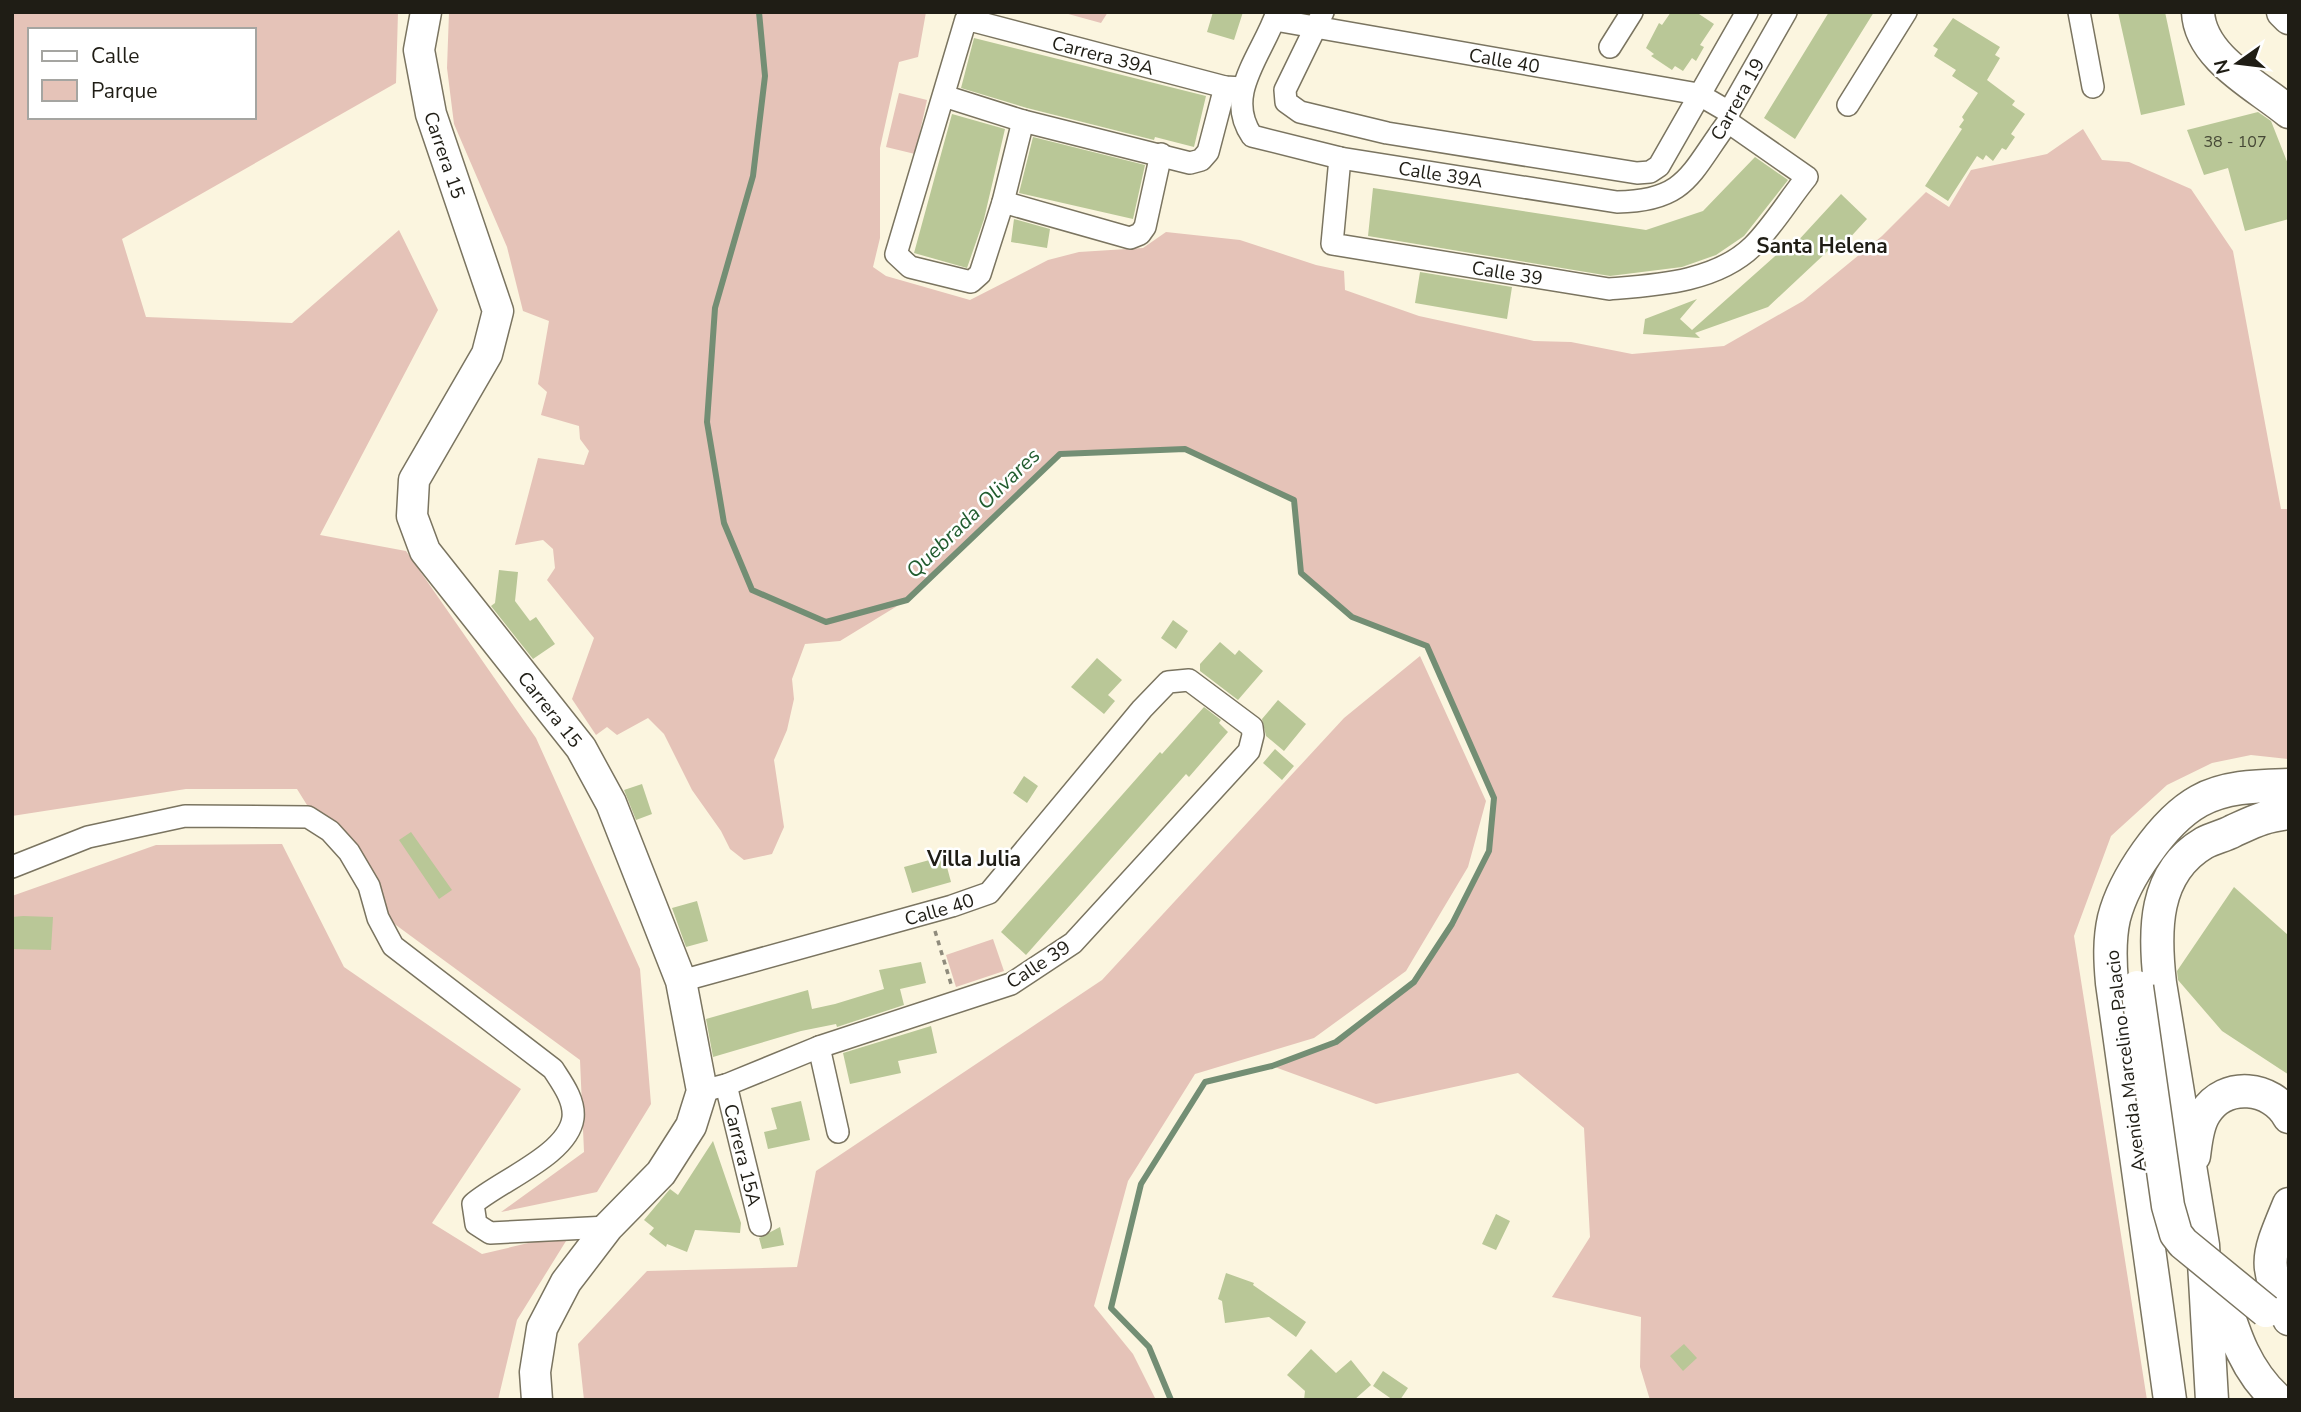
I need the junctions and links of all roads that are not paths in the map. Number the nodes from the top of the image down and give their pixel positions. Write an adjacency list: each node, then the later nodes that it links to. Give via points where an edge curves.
1 (426, 12): 34 (main road, Carrera 15, via 419,50 426,93 498,311 487,354 414,480 412,516 425,551 581,748 611,803)
2 (1632, 12): 12 (street)
3 (1786, 12): 19 (street, Carrera 19)
4 (1906, 12): 17 (street)
5 (2079, 12): 13 (street)
6 (2198, 12): 18 (main road, via 2203,33 2217,52)
7 (2283, 12): 10 (main road)
8 (1746, 13): 15 (street, Carrera 19)
9 (1276, 16): 11 (street, Calle 40); 14 (street)
10 (2289, 18)
11 (1320, 21): 15 (street, Calle 40); 23 (street, Calle 39A, via 1285,90 1286,102 1300,112 1387,133)
12 (1609, 47)
13 (2093, 87)
14 (1234, 88): 16 (street, Carrera 39A, via 966,19); 21 (street, via 1201,160 1190,163); 22 (street, Calle 39A, via 1242,121 1252,136)
15 (1698, 94): 19 (street, Calle 40); 23 (street, Carrera 19, via 1659,166)
16 (944, 96): 20 (street); 25 (street, via 896,254 910,267 971,282 980,274)
17 (1848, 105)
18 (2289, 112)
19 (1728, 117): 24 (street, Calle 40); 26 (street, Carrera 19, via 1680,187)
20 (1023, 121): 21 (street); 25 (street)
21 (1161, 154): 25 (street, via 1145,227 1130,238)
22 (1340, 158): 24 (street, Calle 39, via 1332,244 1609,289 1684,281 1715,269 1752,247); 26 (street, Calle 39A, via 1617,202)
23 (1637, 173)
24 (1807, 177)
25 (1003, 202)
26 (1647, 202)
27 (1253, 735): 34 (street, Calle 40, via 1252,727 1189,680 1168,682 989,893); 35 (street, Calle 39, via 1249,751 1073,943 1011,984)
28 (2289, 785): 32 (main road, Avenida Marcelino Palacio, via 2241,788 2200,801 2178,816)
29 (2289, 813): 30 (main road, via 2251,820)
30 (2233, 831): 31 (main road); 39 (main road, via 2203,844 2178,866 2162,894 2157,920 2160,983)
31 (2289, 833)
32 (2153, 844): 44 (main road, bridge, via 2136,918 2137,987 2168,1206 2183,1243); 46 (main road, Avenida Marcelino Palacio, via 2115,915 2110,960)
33 (12, 867): 42 (street, via 88,837 184,816 308,817 330,831 349,852 369,886 378,918 393,946 553,1069 569,1096 573,1117 567,1136 472,1204 476,1224 491,1233)
34 (681, 981): 36 (main road, Carrera 15)
35 (819, 1047): 36 (street, Calle 39); 38 (street)
36 (714, 1088): 41 (street, Carrera 15A); 42 (main road, Carrera 15, via 661,1173)
37 (2289, 1117): 39 (main road, via 2274,1098 2250,1090 2211,1105 2198,1130)
38 (838, 1132)
39 (2191, 1174): 43 (main road)
40 (2289, 1204): 44 (main road, via 2269,1254)
41 (760, 1225)
42 (608, 1227): 45 (main road, Carrera 15, via 566,1282 542,1328)
43 (2203, 1245): 47 (main road); 48 (main road, via 2239,1348)
44 (2281, 1319)
45 (537, 1400)
46 (2170, 1400)
47 (2212, 1400)
48 (2278, 1400)

